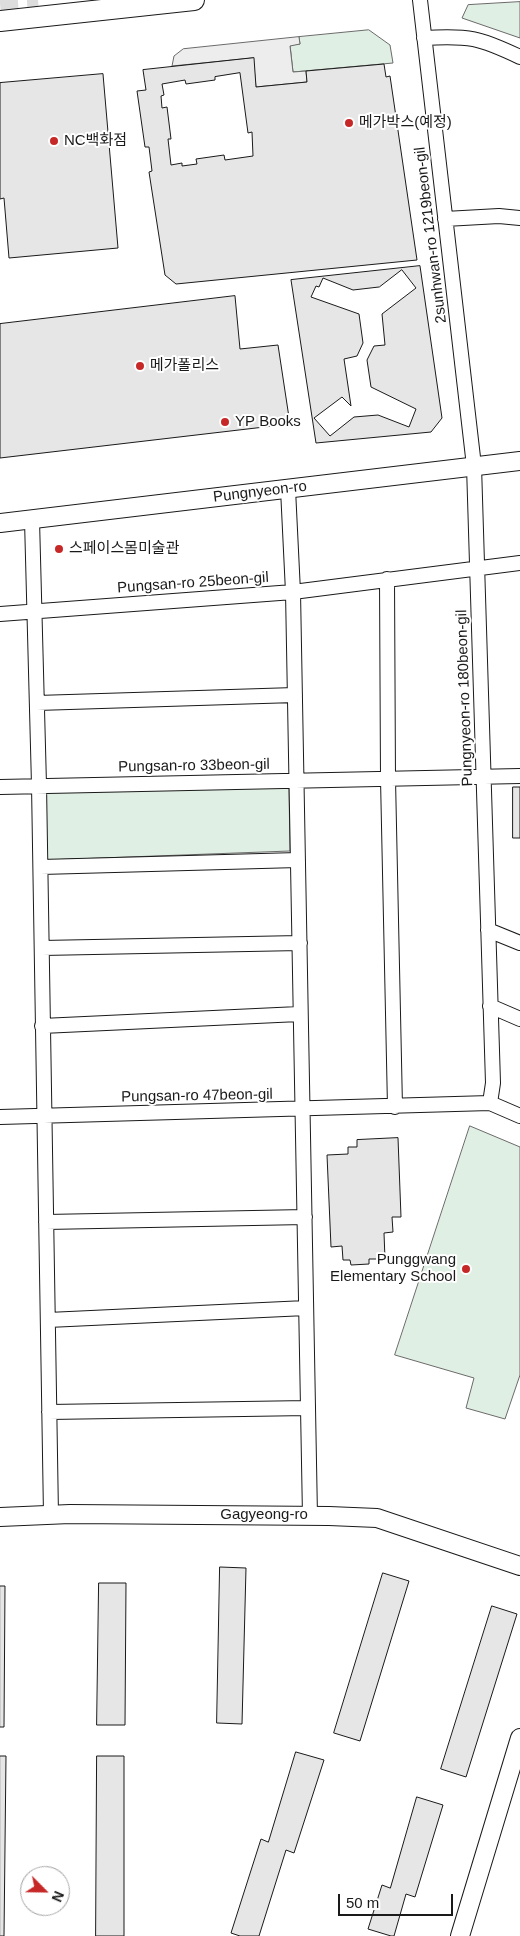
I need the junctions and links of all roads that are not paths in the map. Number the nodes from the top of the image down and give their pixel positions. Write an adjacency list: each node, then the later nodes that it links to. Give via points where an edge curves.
1 (194, 0): 3 (main road)
2 (420, 0): 4 (street, 2sunhwan-ro 1219beon-gil)
3 (0, 21)
4 (424, 38): 5 (street, via 475,38); 7 (street, 2sunhwan-ro 1219beon-gil)
5 (520, 57)
6 (520, 218): 7 (street)
7 (445, 219): 9 (street, 2sunhwan-ro 1219beon-gil)
8 (520, 461): 9 (street, Pungnyeon-ro)
9 (474, 466): 10 (street, Pungnyeon-ro); 14 (street, Pungnyeon-ro 180beon-gil)
10 (288, 489): 11 (street, Pungnyeon-ro); 16 (street)
11 (32, 520): 12 (street, Pungnyeon-ro); 17 (street)
12 (0, 524)
13 (520, 563): 14 (street, Pungsan-ro 25beon-gil)
14 (477, 567): 15 (street, Pungsan-ro 25beon-gil); 22 (street, Pungnyeon-ro 180beon-gil)
15 (387, 579): 16 (street, Pungsan-ro 25beon-gil); 23 (street)
16 (293, 592): 17 (street, Pungsan-ro 25beon-gil); 19 (street)
17 (33, 611): 18 (street, Pungsan-ro 25beon-gil); 20 (street)
18 (0, 614)
19 (295, 695): 20 (street); 24 (street)
20 (37, 703): 25 (street)
21 (520, 776): 22 (street)
22 (483, 777): 23 (street, Pungsan-ro 33beon-gil); 29 (street, Pungnyeon-ro 180beon-gil)
23 (388, 779): 24 (street, Pungsan-ro 33beon-gil); 38 (street)
24 (297, 780): 25 (street, Pungsan-ro 33beon-gil); 27 (street)
25 (39, 785): 26 (street, Pungsan-ro 33beon-gil); 28 (street)
26 (0, 787)
27 (298, 860): 28 (street); 30 (street)
28 (40, 867): 32 (street)
29 (488, 930): 31 (street); 33 (street, Pungnyeon-ro 180beon-gil)
30 (300, 943): 32 (street); 34 (street)
31 (520, 943)
32 (42, 948): 36 (street)
33 (490, 1006): 35 (street); 37 (street, Pungnyeon-ro 180beon-gil, via 493,1083)
34 (299, 1014): 36 (street); 39 (street)
35 (520, 1019)
36 (42, 1026): 40 (street)
37 (490, 1103): 38 (street, Pungsan-ro 47beon-gil); 41 (street, Pungsan-ro 47beon-gil)
38 (395, 1107): 39 (street, Pungsan-ro 47beon-gil)
39 (303, 1110): 40 (street, Pungsan-ro 47beon-gil); 43 (street)
40 (45, 1116): 42 (street, Pungsan-ro 47beon-gil); 44 (street)
41 (520, 1116)
42 (0, 1117)
43 (304, 1217): 44 (street); 45 (street)
44 (46, 1222): 46 (street)
45 (306, 1308): 46 (street); 47 (street)
46 (48, 1320): 48 (street)
47 (308, 1408): 48 (street); 51 (street)
48 (49, 1412): 49 (street)
49 (51, 1514): 50 (street, Gagyeong-ro); 51 (street, Gagyeong-ro)
50 (0, 1516)
51 (310, 1516): 52 (street, Gagyeong-ro, via 377,1518)
52 (520, 1566)
53 (520, 1738): 54 (street)
54 (460, 1936)

